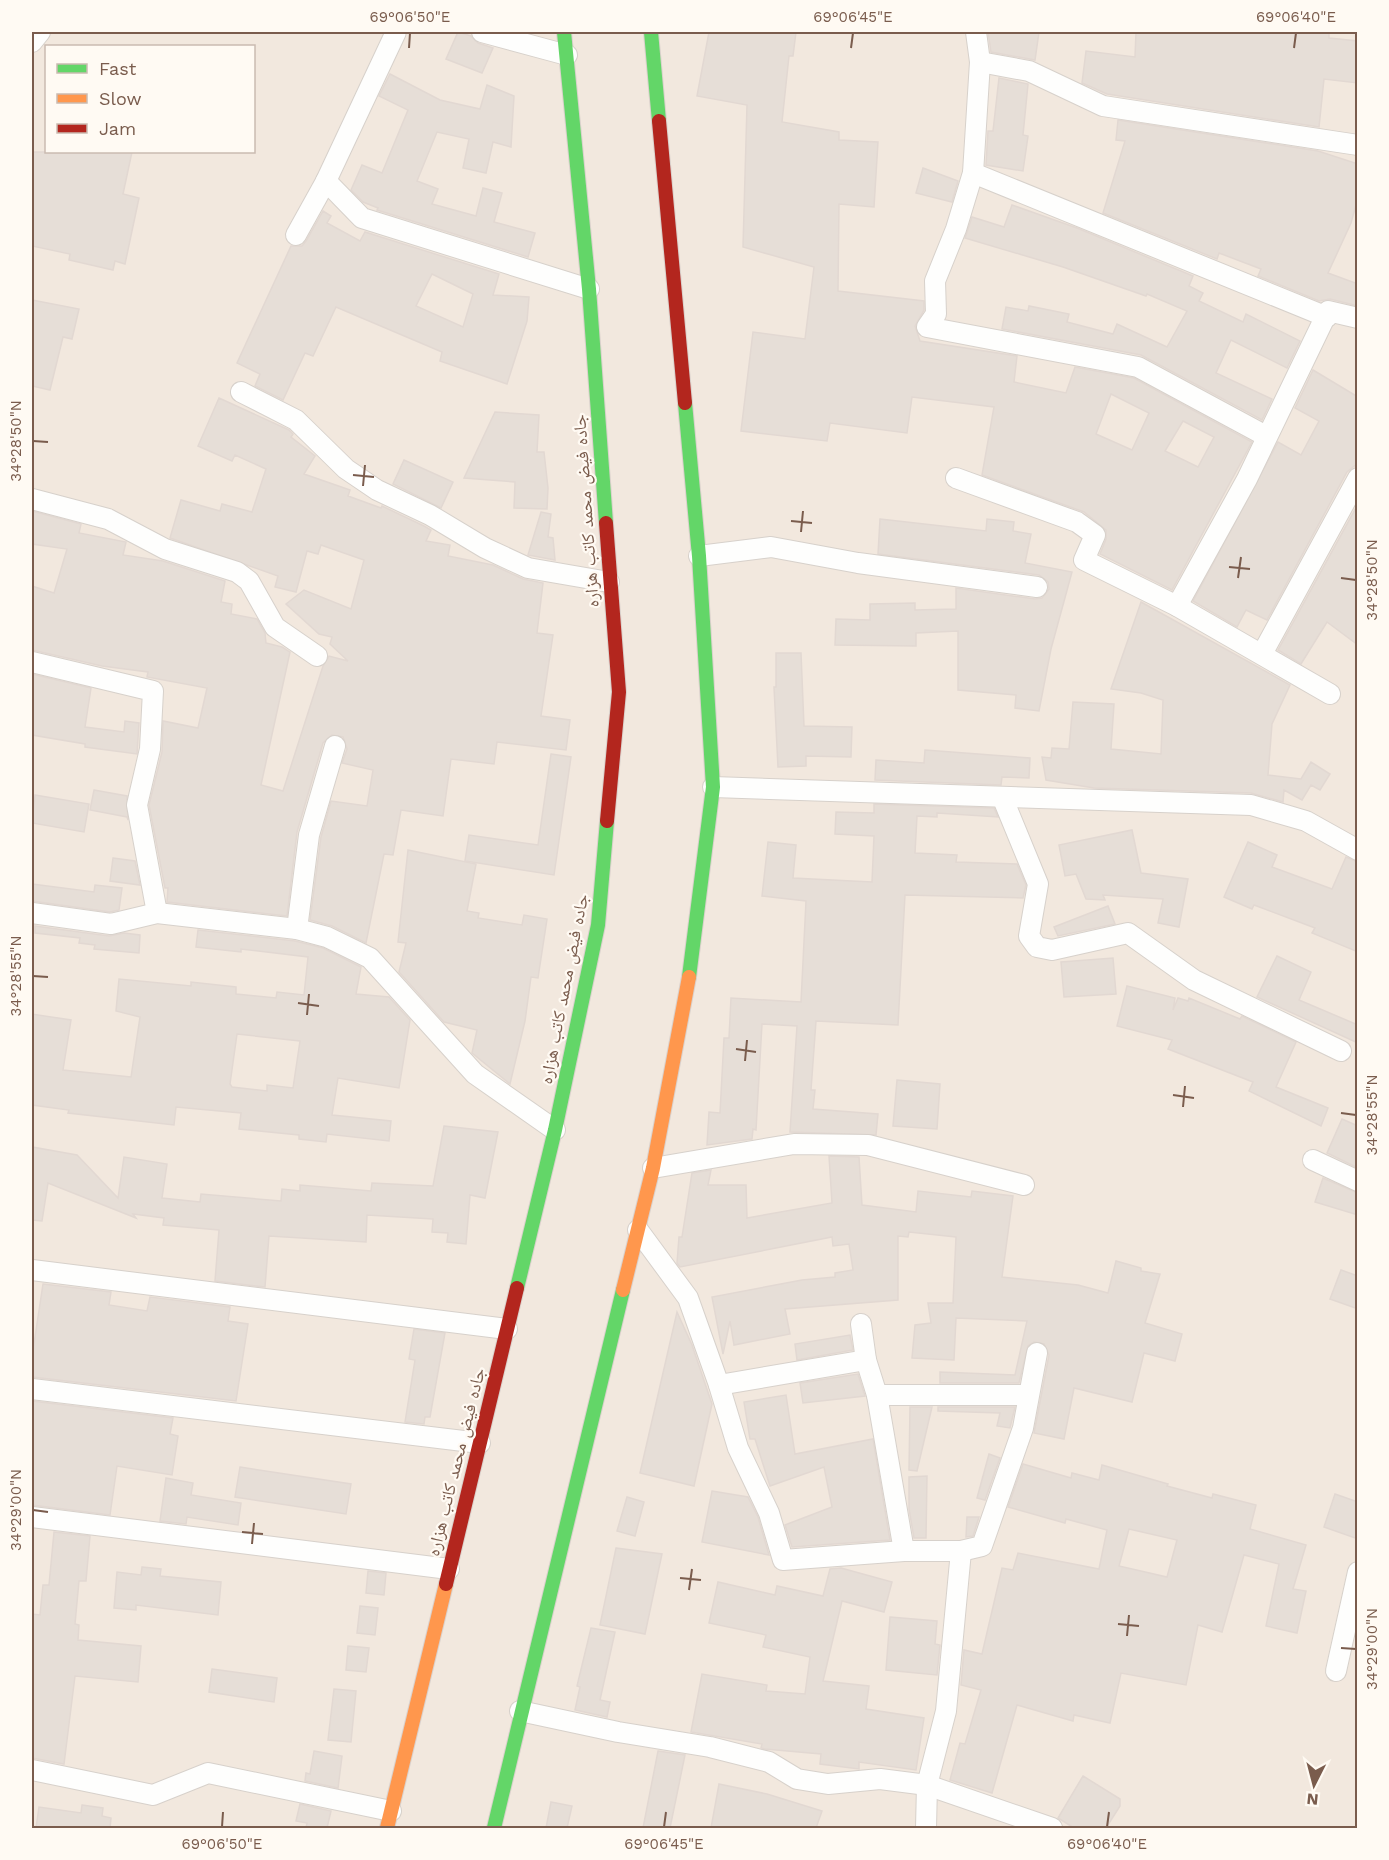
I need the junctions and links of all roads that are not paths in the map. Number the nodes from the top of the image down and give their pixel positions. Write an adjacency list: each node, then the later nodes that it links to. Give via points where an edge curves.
1 (40, 32): 8 (street)
2 (396, 32): 15 (street)
3 (482, 32): 10 (street)
4 (564, 32): 10 (main road, جاده فیض محمد کاتب هزاره)
5 (651, 32): 11 (main road)
6 (976, 32): 12 (street)
7 (579, 39): 10 (main road)
8 (32, 42)
9 (639, 44): 11 (main road)
10 (567, 54): 17 (main road, جاده فیض محمد کاتب هزاره)
11 (653, 61): 25 (main road)
12 (980, 62): 13 (street, via 1029,71 1102,106); 14 (street)
13 (1358, 145)
14 (973, 173): 18 (street); 21 (street, via 935,282 936,314 927,327 1138,367)
15 (326, 181): 16 (street); 17 (street, via 362,218)
16 (296, 236)
17 (589, 289): 26 (main road, جاده فیض محمد کاتب هزاره)
18 (1327, 317): 19 (street, via 1332,310); 21 (street)
19 (1358, 318)
20 (242, 392): 26 (street, via 296,420 346,469 377,490 485,548 528,568)
21 (1266, 436): 28 (street, via 1247,479)
22 (956, 478): 28 (street, via 1077,522 1095,535 1084,560)
23 (1356, 483): 29 (street)
24 (32, 499): 30 (street, via 108,519 165,549 237,572 249,581 275,627)
25 (699, 556): 27 (street, via 771,547); 34 (main road)
26 (609, 582): 41 (main road, جاده فیض محمد کاتب هزاره, via 619,692 598,925)
27 (1037, 587)
28 (1177, 606): 29 (street)
29 (1262, 654): 32 (street)
30 (317, 656)
31 (32, 662): 38 (street, via 153,691 150,749 137,805)
32 (1330, 694)
33 (335, 746): 39 (street, via 309,835)
34 (712, 787): 35 (street); 43 (main road, via 685,1008)
35 (1003, 799): 36 (street, via 1251,805 1306,821); 40 (street, via 1038,884 1029,936 1037,946 1052,950 1128,933 1194,980)
36 (1358, 850)
37 (32, 912): 38 (street, via 111,924)
38 (157, 913): 39 (street)
39 (297, 929): 41 (street, via 327,937 370,958 475,1074)
40 (1341, 1051)
41 (555, 1130): 49 (main road, جاده فیض محمد کاتب هزاره)
42 (1313, 1160): 44 (street)
43 (653, 1168): 45 (street, via 794,1144 868,1145); 46 (main road)
44 (1358, 1180)
45 (1024, 1185)
46 (638, 1230): 52 (street, via 688,1298); 63 (main road)
47 (32, 1270): 49 (street)
48 (861, 1324): 51 (street)
49 (507, 1329): 56 (main road, جاده فیض محمد کاتب هزاره)
50 (1038, 1353): 55 (street)
51 (866, 1360): 52 (street); 54 (street)
52 (719, 1385): 58 (street, via 738,1448 770,1513 783,1560)
53 (32, 1389): 56 (street)
54 (877, 1395): 55 (street); 58 (street)
55 (1028, 1395): 59 (street, via 1023,1428 982,1546)
56 (480, 1443): 60 (main road, جاده فیض محمد کاتب هزاره)
57 (32, 1517): 60 (street)
58 (904, 1551): 59 (street)
59 (961, 1551): 65 (street, via 946,1711)
60 (449, 1569): 66 (main road, جاده فیض محمد کاتب هزاره)
61 (1356, 1582): 62 (street)
62 (1336, 1671)
63 (520, 1711): 65 (street, via 769,1762 797,1779 828,1784 880,1779); 67 (main road)
64 (32, 1770): 66 (street, via 153,1795 208,1773)
65 (927, 1785): 68 (street); 69 (street)
66 (389, 1820)
67 (494, 1828)
68 (926, 1828)
69 (1052, 1828)

